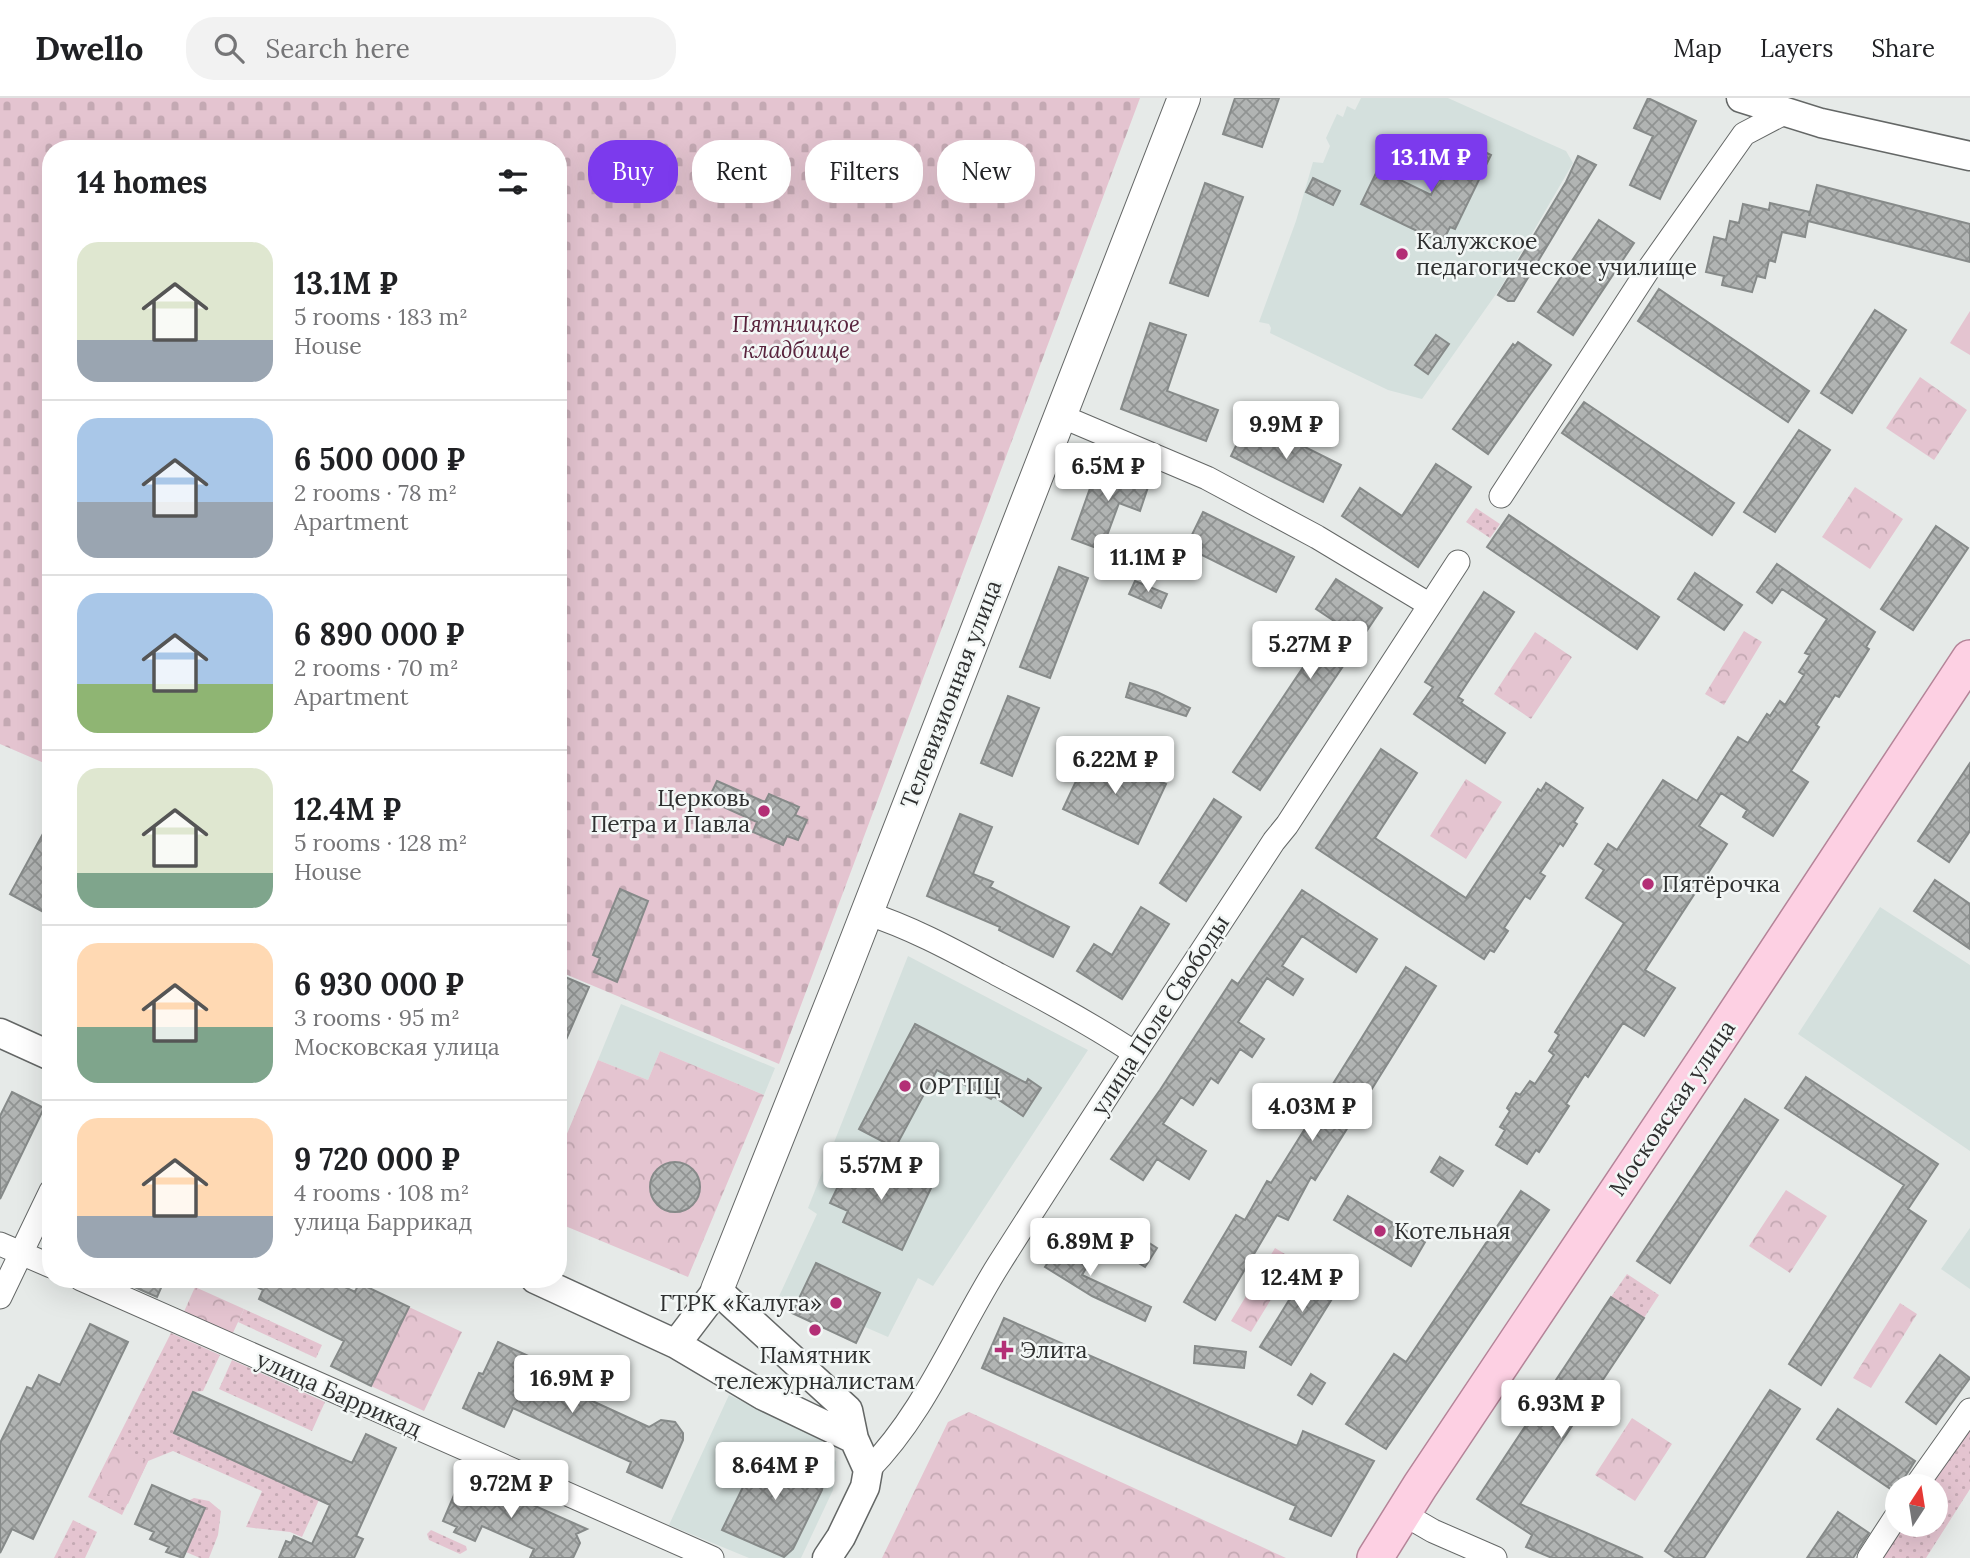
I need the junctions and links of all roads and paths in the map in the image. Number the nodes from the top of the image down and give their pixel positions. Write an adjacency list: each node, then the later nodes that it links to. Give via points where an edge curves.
1 (1184, 98): 5 (main road, Телевизионная улица)
2 (1741, 98): 3 (street)
3 (1784, 113): 4 (street); 6 (street, via 1744,134 1648,270)
4 (1970, 156)
5 (1061, 416): 8 (street, via 1207,478); 10 (main road, Телевизионная улица)
6 (1501, 496)
7 (1458, 562): 8 (street, улица Поле Свободы)
8 (1430, 605): 13 (street, улица Поле Свободы)
9 (1970, 658): 25 (main road, Московская улица)
10 (866, 913): 13 (street, via 955,951); 19 (main road, Телевизионная улица)
11 (0, 1033): 12 (street)
12 (42, 1052)
13 (1135, 1053): 23 (street, улица Поле Свободы, via 997,1266 891,1447)
14 (42, 1204): 15 (street)
15 (11, 1248): 16 (street); 20 (street)
16 (42, 1262)
17 (100, 1288): 28 (street, улица Баррикад)
18 (555, 1288): 21 (street)
19 (717, 1290): 21 (street); 23 (street, via 848,1410)
20 (0, 1297)
21 (676, 1344): 23 (street)
22 (1970, 1410): 24 (street)
23 (861, 1455): 27 (street, via 865,1487)
24 (1925, 1474)
25 (1402, 1513): 29 (main road, Московская улица); 30 (street)
26 (1885, 1533): 31 (street)
27 (836, 1551)
28 (712, 1558)
29 (1374, 1558)
30 (1495, 1558)
31 (1869, 1558)

